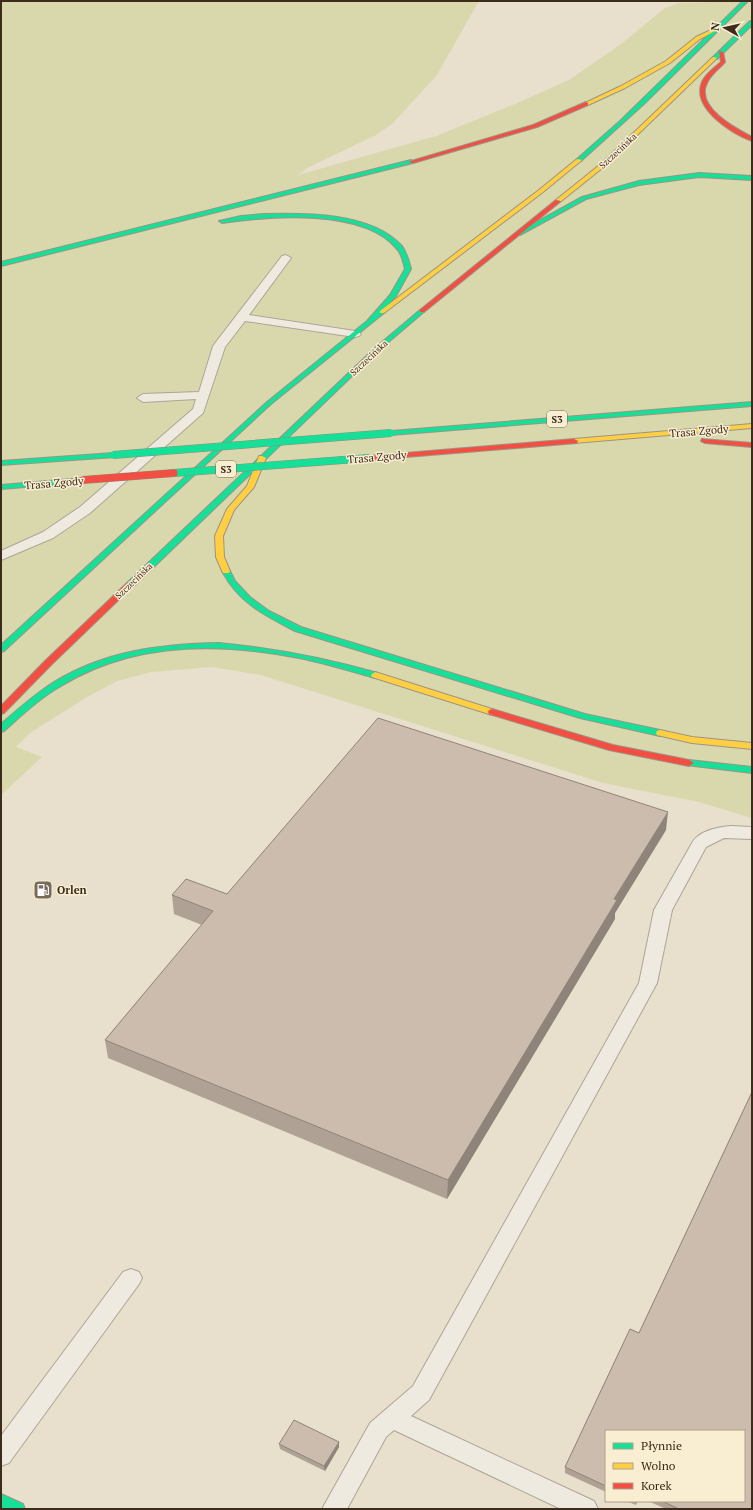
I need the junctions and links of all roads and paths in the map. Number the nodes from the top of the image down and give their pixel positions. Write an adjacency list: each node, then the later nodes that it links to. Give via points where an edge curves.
1 (746, 1): 3 (main road, Szczecińska)
2 (752, 22): 4 (main road, Szczecińska)
3 (715, 30): 10 (main road, via 698,38 668,62 623,87 535,126 381,170); 12 (main road, Szczecińska, via 694,54 571,167)
4 (721, 52): 5 (main road, via 723,62 703,86 704,102 714,115); 8 (main road, Szczecińska, via 604,164)
5 (752, 139)
6 (752, 178): 8 (main road, via 699,175 639,183 584,198)
7 (211, 224): 12 (main road, via 266,216 306,216 368,227 384,235 403,253 408,269 394,296)
8 (518, 234): 24 (main road, Szczecińska, via 396,333)
9 (286, 258): 11 (lane)
10 (1, 264)
11 (242, 317): 13 (lane); 14 (lane, via 219,346)
12 (370, 321): 13 (main road, Szczecińska)
13 (356, 334): 28 (main road, Szczecińska, via 269,402)
14 (204, 395): 15 (lane); 27 (lane, via 199,410 85,510 48,535)
15 (143, 398)
16 (752, 404): 23 (main road, Trasa Zgody / S3, bridge)
17 (752, 426): 20 (main road, Trasa Zgody / S3)
18 (694, 441): 21 (main road)
19 (678, 442): 20 (main road)
20 (520, 445): 26 (main road, Trasa Zgody / S3, bridge)
21 (752, 445)
22 (1, 457): 23 (main road)
23 (70, 458): 25 (main road, Trasa Zgody / S3)
24 (262, 458): 29 (main road, Szczecińska); 31 (main road, via 250,487 227,516 219,536 220,556 229,578 259,609 298,628 583,716 692,740)
25 (1, 464)
26 (1, 487)
27 (1, 556)
28 (1, 649)
29 (1, 711)
30 (1, 729): 32 (main road, via 45,691 92,666 145,650 184,645 225,644 255,646 314,658 650,757 701,766)
31 (752, 746)
32 (752, 770)
33 (752, 833): 35 (lane, via 723,832 709,835 700,843 663,910 648,983 421,1393)
34 (131, 1278): 36 (lane)
35 (392, 1418): 39 (lane, via 378,1430); 40 (lane)
36 (1, 1455)
37 (1, 1500): 38 (main road)
38 (18, 1509)
39 (334, 1509)
40 (586, 1509)

